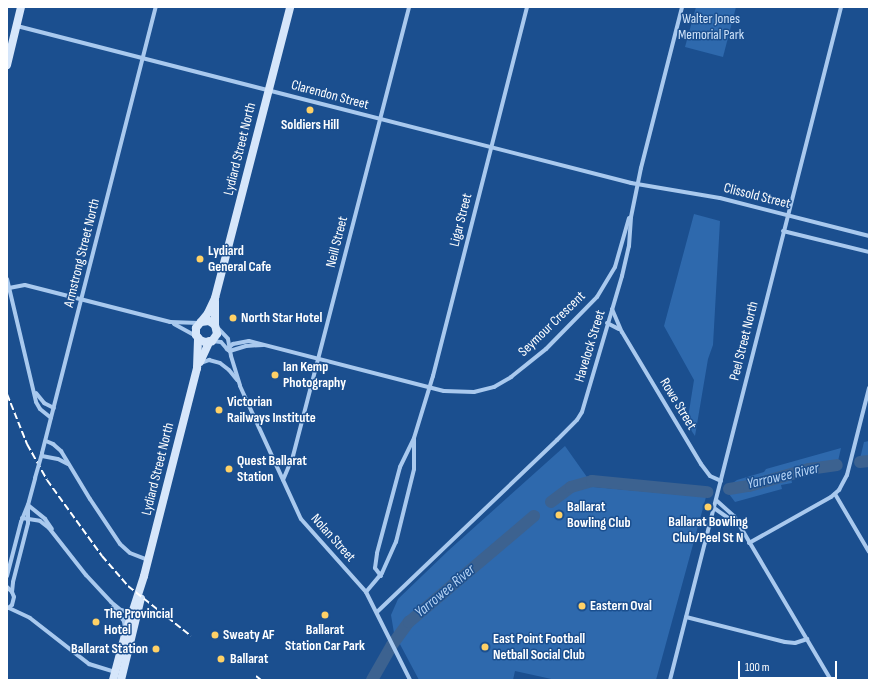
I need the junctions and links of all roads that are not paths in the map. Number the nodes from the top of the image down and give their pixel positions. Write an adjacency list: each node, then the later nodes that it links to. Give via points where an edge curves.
1 (22, 7): 8 (street)
2 (156, 7): 9 (street, Armstrong Street North)
3 (290, 7): 11 (street, Lydiard Street North)
4 (409, 7): 12 (street, Neill Street)
5 (527, 7): 13 (street, Ligar Street)
6 (682, 7): 14 (street, Havelock Street)
7 (841, 7): 16 (street, Peel Street North)
8 (17, 26): 9 (street, Clarendon Street); 10 (street)
9 (143, 58): 11 (street, Clarendon Street); 23 (street, Armstrong Street North)
10 (7, 65)
11 (268, 90): 12 (street, Clarendon Street); 22 (street, Lydiard Street North)
12 (380, 119): 13 (street, Clarendon Street); 33 (street, Neill Street)
13 (490, 147): 14 (street, Clarendon Street); 36 (street, Ligar Street)
14 (638, 185): 15 (street, Havelock Street); 16 (street, Clissold Street, via 720,198)
15 (633, 203): 24 (street, Havelock Street, via 629,246); 36 (street, Seymour Crescent, via 610,277 593,302 546,349 505,381 485,391 462,393)
16 (787, 215): 17 (street, Peel Street North); 18 (street, Clissold Street)
17 (783, 231): 19 (street, Clissold Street); 46 (street, Peel Street North)
18 (869, 236)
19 (869, 252)
20 (7, 279): 21 (street)
21 (9, 288): 23 (street, via 25,285); 38 (street, via 22,348)
22 (215, 298): 26 (street, Lydiard Street North); 28 (street, Lydiard Street North)
23 (82, 300): 25 (street); 39 (street, Armstrong Street North)
24 (612, 309): 27 (street, Havelock Street); 29 (street, Rowe Street)
25 (170, 322): 26 (street); 30 (street)
26 (201, 322): 28 (street, via 210,321); 30 (street, via 196,328)
27 (607, 323): 29 (street, Rowe Street); 65 (street, Havelock Street, via 584,406 577,420)
28 (216, 326): 31 (street, via 217,334); 32 (street, Nolan Street, via 226,336)
29 (622, 332): 46 (street, Rowe Street, via 701,464 710,476)
30 (197, 337): 31 (street, via 203,342); 34 (street, Lydiard Street North)
31 (211, 341): 32 (street, via 220,342); 34 (street, Lydiard Street North)
32 (230, 350): 33 (street, Seymour Crescent, via 245,341); 35 (street, Nolan Street)
33 (318, 359): 36 (street, Seymour Crescent); 45 (street, Neill Street, via 293,456)
34 (198, 366): 35 (street, Nolan Street, via 209,360 220,363 229,370); 57 (street, Lydiard Street North)
35 (240, 386): 45 (street, Nolan Street)
36 (429, 388): 41 (street, Ligar Street)
37 (869, 388): 47 (street, via 849,468 843,484)
38 (35, 391): 39 (street, via 44,403); 40 (street, via 39,408)
39 (54, 408): 40 (street, Armstrong Street North)
40 (51, 418): 42 (street, Armstrong Street North)
41 (414, 438): 59 (street, Ligar Street, via 415,460 412,479 395,547); 59 (street, Ligar Street, via 400,467 377,553 375,568)
42 (46, 441): 43 (street, Armstrong Street North); 44 (street, via 61,451)
43 (43, 456): 44 (street, via 62,460); 49 (street, Armstrong Street North, bridge)
44 (70, 467): 57 (street, via 120,544 130,553)
45 (283, 480): 62 (street, Nolan Street, via 306,526)
46 (721, 481): 48 (street, Peel Street North)
47 (835, 494): 55 (street); 56 (street)
48 (717, 498): 50 (street, Peel Street North); 53 (street, via 733,514)
49 (28, 505): 51 (street, Armstrong Street North); 52 (street, Armstrong Street North); 54 (street, via 45,519)
50 (714, 508): 53 (street); 67 (street, Peel Street North)
51 (22, 518): 52 (street); 58 (street, Armstrong Street North)
52 (29, 519): 54 (street, via 44,524); 61 (street, Armstrong Street North)
53 (741, 528): 55 (street)
54 (54, 533): 63 (street)
55 (749, 543): 69 (street)
56 (869, 552)
57 (148, 560): 66 (street, Lydiard Street North)
58 (7, 576)
59 (381, 576): 62 (street, Ligar Street)
60 (7, 587): 61 (street)
61 (12, 592): 64 (street, Armstrong Street North, via 14,601)
62 (366, 592): 65 (street, Nolan Street)
63 (107, 599): 66 (street, via 116,607); 68 (street, via 124,621)
64 (8, 608): 70 (street, via 30,618 89,664)
65 (377, 612): 71 (street, Nolan Street)
66 (135, 614): 68 (street, Lydiard Street North); 70 (street, Lydiard Street North)
67 (686, 617): 69 (street, via 785,642 795,643); 72 (street, Peel Street North)
68 (125, 635): 70 (street, Lydiard Street North)
69 (806, 639): 73 (street)
70 (118, 677)
71 (410, 680)
72 (670, 680)
73 (831, 680)

